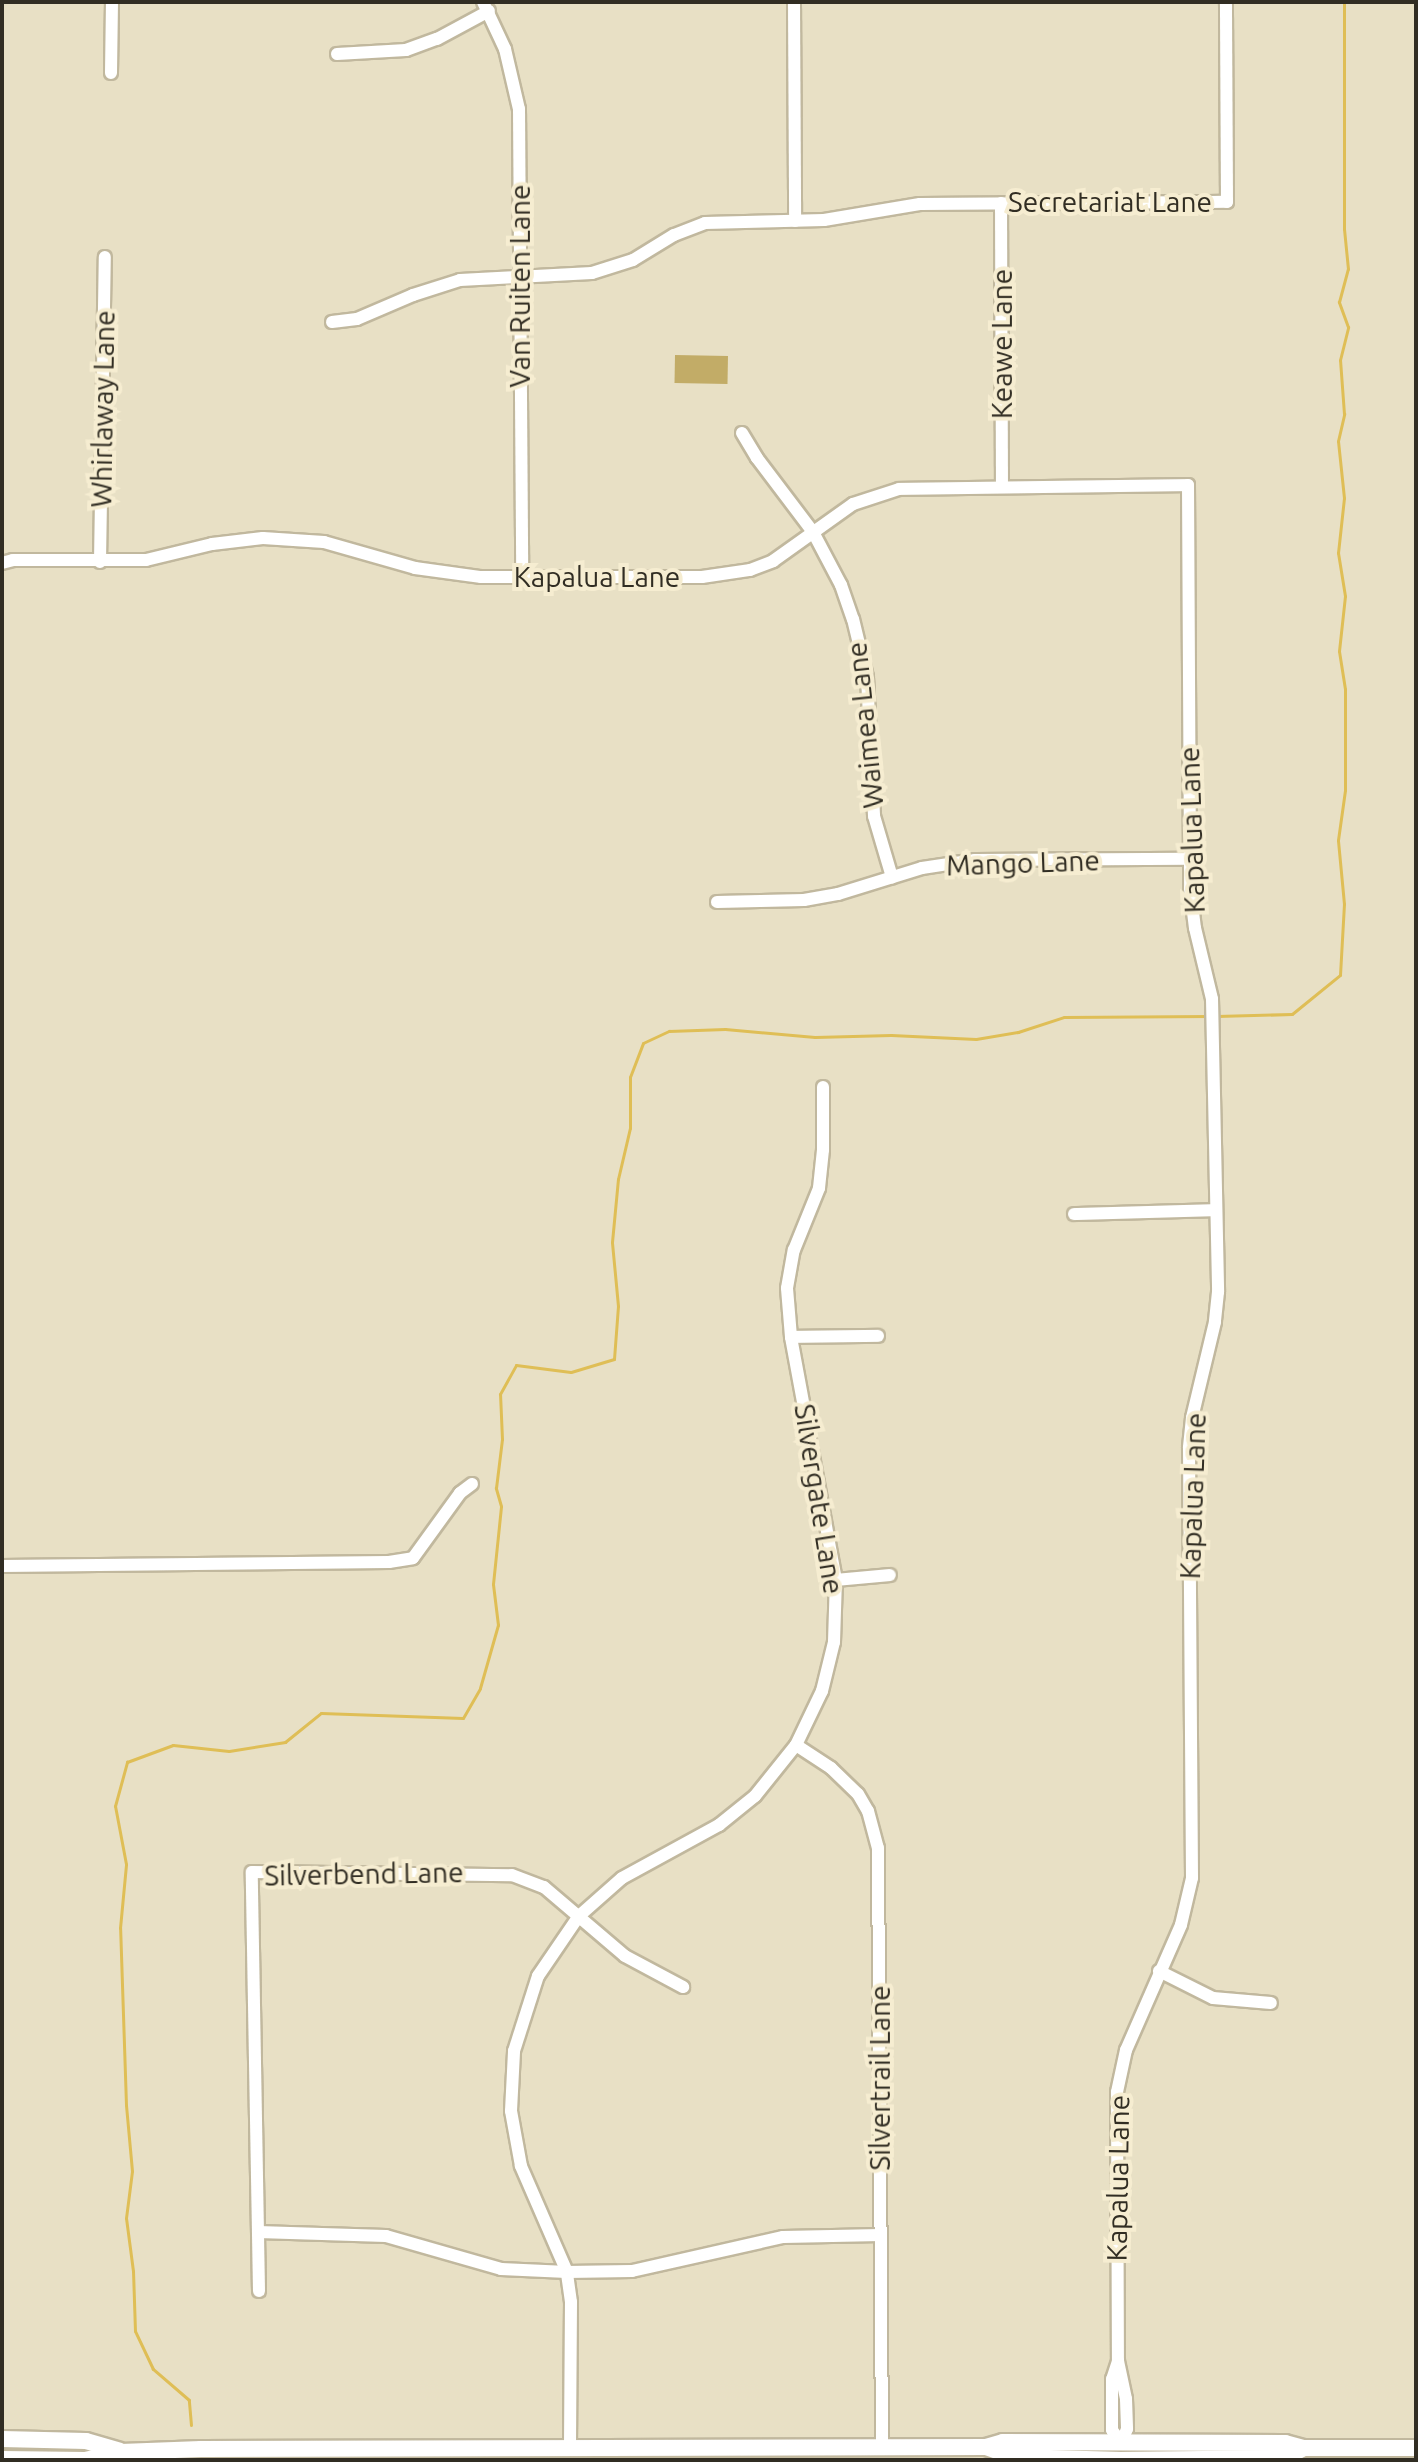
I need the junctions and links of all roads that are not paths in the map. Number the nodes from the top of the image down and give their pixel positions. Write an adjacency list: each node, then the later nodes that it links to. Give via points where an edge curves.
1 (112, 2): 6 (street)
2 (794, 2): 8 (street)
3 (1226, 2): 7 (street, Secretariat Lane, via 1227,202)
4 (486, 6): 5 (street, via 437,39 406,50); 10 (street, Van Ruiten Lane, via 505,49 519,109)
5 (337, 54)
6 (111, 73)
7 (1001, 203): 8 (street, Secretariat Lane, via 920,204); 13 (street, Keawe Lane)
8 (795, 221): 10 (street, Secretariat Lane, via 705,223 617,266 567,276)
9 (105, 257): 16 (street, Whirlaway Lane)
10 (520, 276): 11 (street, Secretariat Lane, via 441,285 375,313); 17 (street, Van Ruiten Lane)
11 (332, 322)
12 (742, 433): 14 (street, Waimea Lane)
13 (1002, 485): 14 (street, Kapalua Lane, via 915,487 875,495 832,516); 18 (street, Kapalua Lane, via 1188,485)
14 (813, 532): 17 (street, Kapalua Lane, via 773,561 726,575); 19 (street, Waimea Lane, via 841,585 863,653 874,816)
15 (6, 560): 16 (street, Kapalua Lane)
16 (100, 562): 17 (street, Kapalua Lane, via 146,560 232,541 294,538 441,573)
17 (522, 578)
18 (1190, 859): 19 (street, Mango Lane, via 975,860); 22 (street, Kapalua Lane, via 1192,908 1212,999)
19 (892, 877): 20 (street, Mango Lane, via 804,900)
20 (717, 902)
21 (823, 1087): 25 (street, Silvergate Lane, via 819,1188 790,1269)
22 (1214, 1210): 23 (street); 32 (street, Kapalua Lane, via 1215,1322 1189,1448 1192,1878 1181,1925)
23 (1074, 1214)
24 (878, 1336): 25 (street)
25 (791, 1337): 29 (street, Silvergate Lane)
26 (472, 1484): 27 (street, via 413,1558)
27 (2, 1566)
28 (890, 1575): 29 (street)
29 (836, 1580): 30 (street, Silvergate Lane, via 829,1669)
30 (796, 1745): 31 (street, Silvergate Lane, via 771,1779 737,1811 622,1878); 36 (street, Silvertrail Lane, via 858,1794 878,1848)
31 (579, 1916): 33 (street, via 646,1971); 35 (street, Silverbend Lane, via 544,1887 512,1875 252,1872); 37 (street, Silvergate Lane, via 552,1952 529,1997 511,2079 521,2166)
32 (1159, 1971): 34 (street, via 1213,1998); 40 (street, Kapalua Lane, via 1126,2050 1117,2092 1118,2361 1112,2379 1112,2430)
33 (683, 1987)
34 (1271, 2003)
35 (258, 2232): 37 (street, via 386,2236 501,2269); 38 (street, Silverbend Lane)
36 (881, 2235): 37 (street, via 783,2237 632,2271); 42 (street, Silvertrail Lane)
37 (567, 2272): 41 (street, Silvergate Lane)
38 (259, 2291)
39 (2, 2439): 46 (main road, via 86,2441)
40 (1121, 2443): 43 (main road, via 1003,2442); 44 (main road, via 1285,2443)
41 (570, 2445): 42 (main road); 47 (main road)
42 (882, 2446): 43 (main road)
43 (986, 2447): 44 (main road, via 1014,2457 1121,2460 1285,2458)
44 (1304, 2448): 45 (main road)
45 (1416, 2448)
46 (121, 2452): 47 (main road); 48 (main road, via 85,2460)
47 (407, 2456)
48 (2, 2459)

